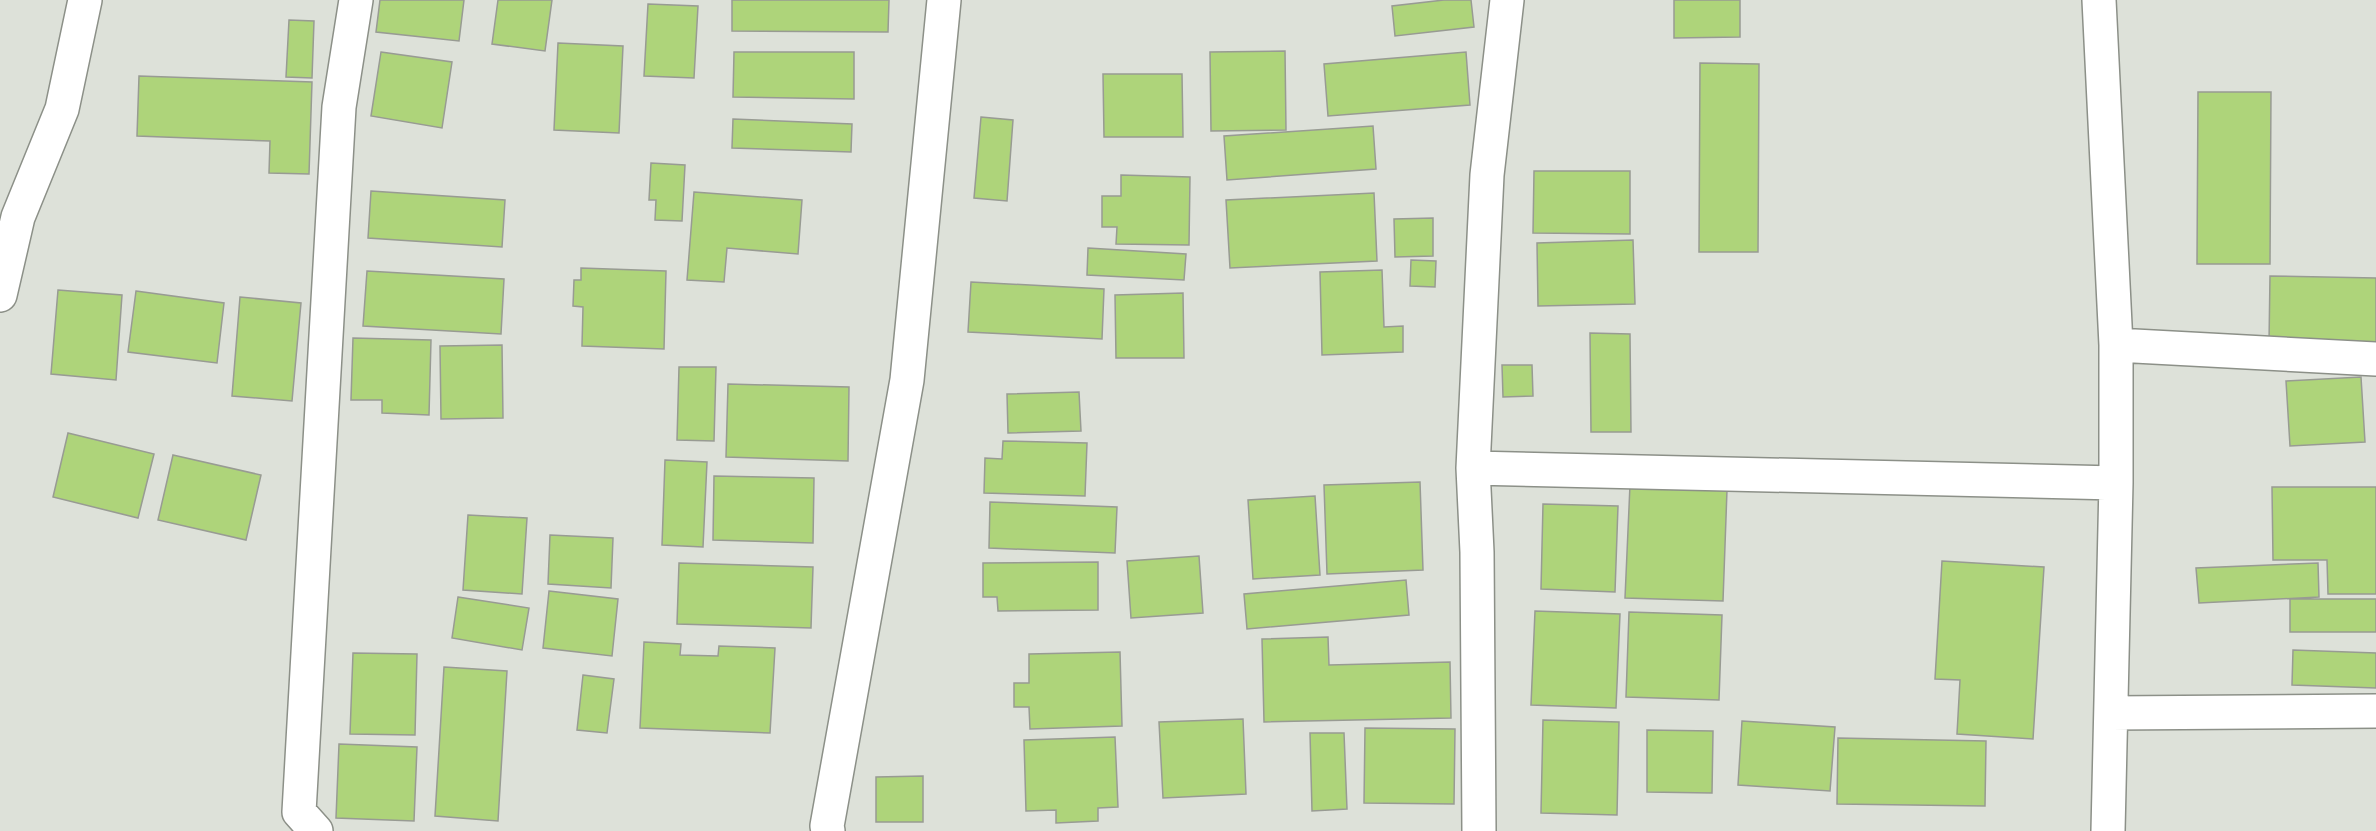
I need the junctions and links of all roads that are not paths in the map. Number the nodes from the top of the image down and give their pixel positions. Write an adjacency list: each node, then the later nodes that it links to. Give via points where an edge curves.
1 (85, 0): 6 (street, via 62,109 18,217)
2 (356, 0): 13 (street, via 339,107 299,812)
3 (944, 0): 14 (street, via 907,380)
4 (1507, 0): 9 (street, via 1487,175)
5 (2099, 0): 7 (street)
6 (0, 295)
7 (2116, 345): 8 (street); 10 (street)
8 (2376, 359)
9 (1473, 468): 10 (street); 15 (street, via 1478,552)
10 (2116, 483): 12 (street)
11 (2376, 711): 12 (street)
12 (2111, 713): 16 (street)
13 (316, 831)
14 (828, 831)
15 (1479, 831)
16 (2108, 831)

